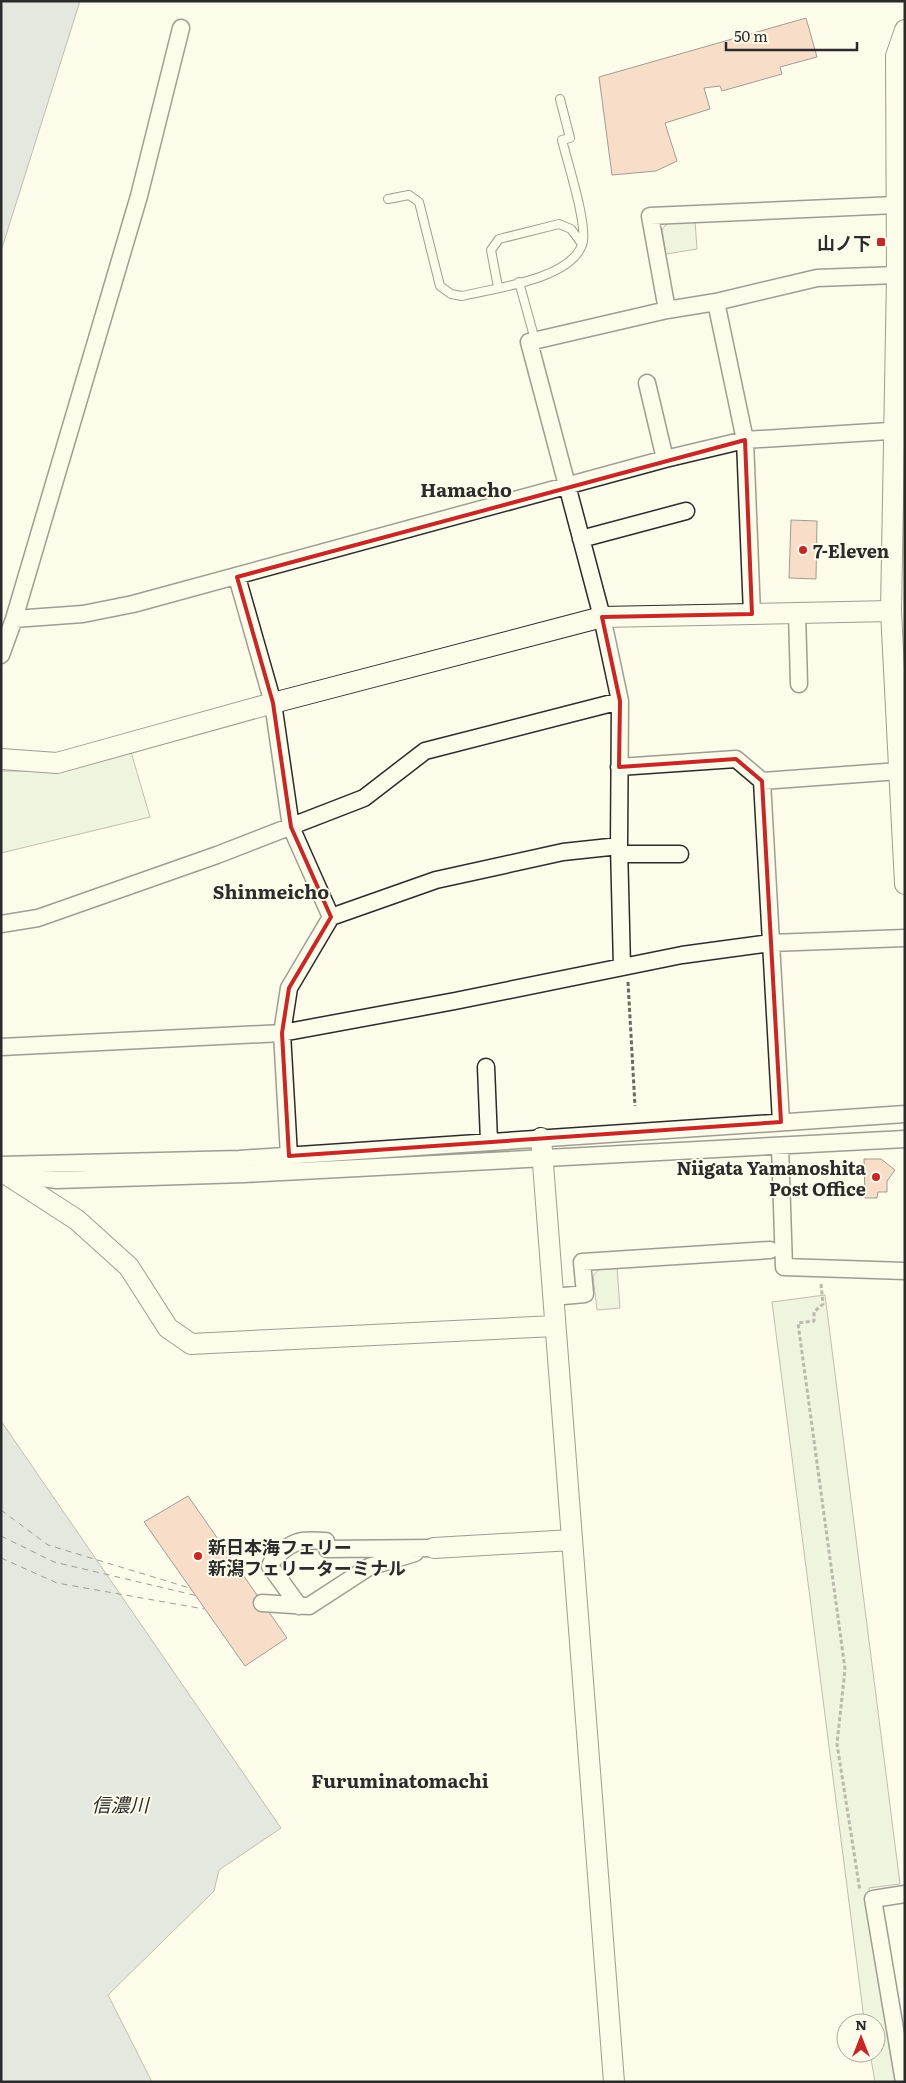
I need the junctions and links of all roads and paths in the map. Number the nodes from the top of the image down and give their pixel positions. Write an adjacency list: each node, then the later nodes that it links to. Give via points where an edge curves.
1 (181, 28): 26 (street, via 139,196)
2 (905, 30): 4 (street, via 896,56)
3 (560, 99): 7 (lane, via 570,138 562,140 580,210)
4 (900, 133): 6 (street)
5 (388, 199): 10 (lane, via 409,194 419,202 444,291 462,296)
6 (896, 205): 8 (street); 12 (street, via 650,216)
7 (582, 245): 9 (lane, via 572,261 551,274); 10 (lane, via 571,229 559,224 499,239 491,250)
8 (897, 275): 11 (street, via 817,278); 15 (street)
9 (519, 282): 10 (lane); 13 (lane)
10 (498, 287)
11 (716, 302): 12 (street); 16 (street)
12 (667, 310): 13 (street)
13 (535, 340): 18 (street, via 529,342)
14 (648, 384): 17 (street)
15 (900, 430): 16 (street); 22 (street)
16 (745, 440): 17 (street); 24 (street)
17 (665, 459): 18 (street)
18 (568, 486): 20 (street); 21 (street)
19 (686, 511): 20 (street)
20 (581, 539): 25 (street)
21 (237, 577): 26 (street, via 83,614); 30 (street)
22 (898, 611): 23 (street); 31 (street)
23 (797, 613): 24 (street); 28 (street)
24 (752, 614): 25 (street)
25 (602, 617): 29 (street); 30 (street)
26 (14, 619): 27 (street)
27 (1, 655)
28 (799, 684)
29 (620, 700): 33 (street); 36 (street, via 424,752 364,798)
30 (273, 703): 32 (street, via 56,763); 36 (street)
31 (900, 720): 34 (street)
32 (1, 759)
33 (619, 767): 35 (street, via 736,759); 37 (street)
34 (899, 771): 35 (street); 39 (street)
35 (762, 781): 43 (street)
36 (291, 827): 40 (street); 41 (street, via 38,918)
37 (619, 850): 38 (street); 40 (street, via 563,852 436,880); 44 (street)
38 (680, 854)
39 (905, 884)
40 (331, 916): 45 (street, via 289,988)
41 (1, 924)
42 (905, 938): 43 (street)
43 (772, 943): 44 (street, via 682,955); 50 (street)
44 (625, 967): 45 (street); 48 (path)
45 (282, 1033): 46 (street); 55 (street)
46 (1, 1047)
47 (486, 1067): 53 (street)
48 (634, 1106)
49 (905, 1114): 50 (street)
50 (781, 1122): 51 (street)
51 (541, 1138): 53 (street); 56 (street)
52 (905, 1139): 54 (street)
53 (489, 1141): 55 (street)
54 (780, 1146): 56 (street); 59 (street, via 784,1267)
55 (289, 1156): 57 (street)
56 (542, 1158): 57 (street, via 57,1180); 61 (street)
57 (3, 1171): 62 (street, via 77,1220 129,1267 168,1328 191,1344)
58 (770, 1250): 61 (street, via 582,1262 584,1294)
59 (820, 1268): 60 (street); 68 (path, via 823,1304 814,1312 814,1321 798,1323 845,1669 837,1744)
60 (905, 1270)
61 (553, 1297): 62 (street)
62 (555, 1326): 63 (street)
63 (572, 1540): 64 (street); 69 (street)
64 (434, 1548): 66 (street, via 369,1567 309,1606); 66 (street, via 327,1549 326,1541 298,1542 270,1566)
65 (262, 1603): 66 (street)
66 (299, 1606)
67 (905, 1894): 70 (street, via 873,1899)
68 (861, 1898)
69 (614, 2082)
70 (904, 2082)

